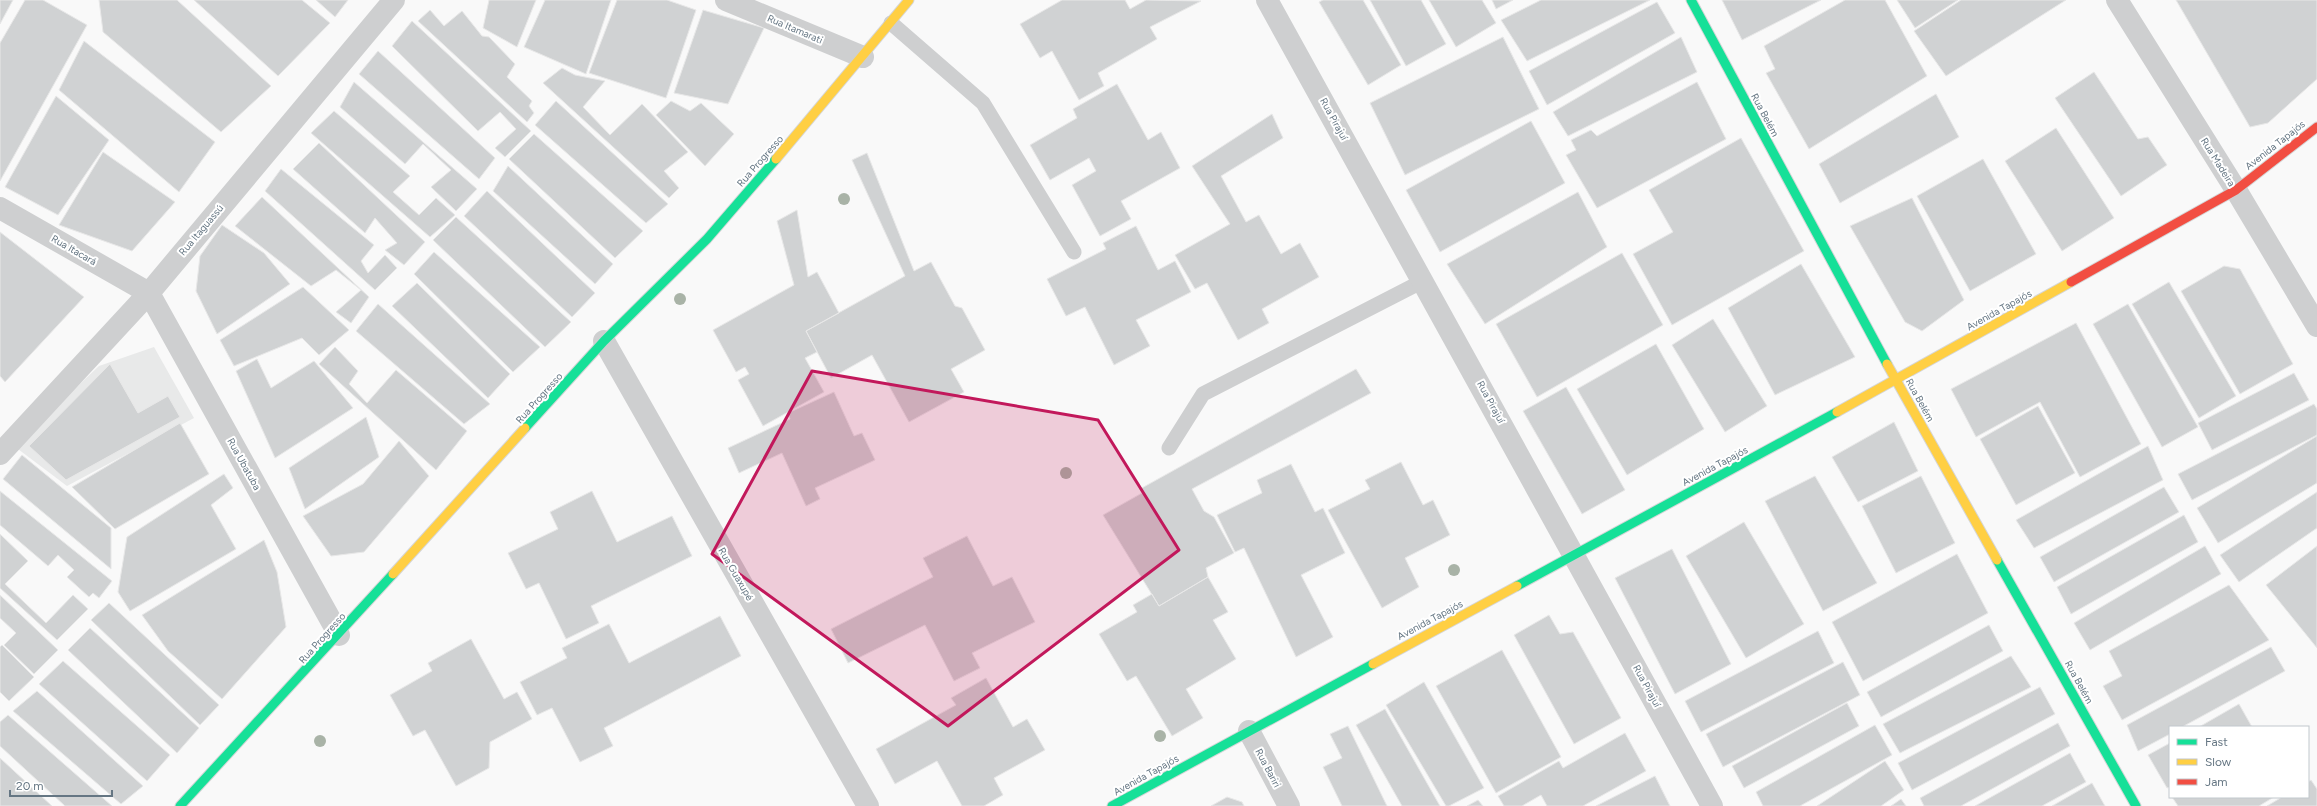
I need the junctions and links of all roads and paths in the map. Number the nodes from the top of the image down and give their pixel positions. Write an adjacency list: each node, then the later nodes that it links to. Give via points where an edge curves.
1 (394, 0): 14 (street, Rua Itaguassú)
2 (726, 0): 8 (street, Rua Itamarati)
3 (909, 0): 7 (street, Rua Progresso)
4 (1691, 0): 17 (street, Rua Belém)
5 (2117, 0): 10 (street, Rua Madeira)
6 (1271, 1): 13 (street, Rua Pirajuí)
7 (891, 23): 8 (street, Rua Progresso); 12 (lane, via 984,103)
8 (863, 57): 16 (street, Rua Progresso, via 707,239)
9 (2317, 127): 10 (street, Avenida Tapajós)
10 (2236, 190): 15 (street, Rua Madeira); 17 (street, Avenida Tapajós)
11 (0, 208): 14 (street, Rua Itacará)
12 (1074, 252)
13 (1423, 280): 18 (lane, via 1203,394); 20 (street, Rua Pirajuí)
14 (149, 293): 19 (street, Rua Itaguassú); 21 (street, Rua Ubatuba)
15 (2317, 326)
16 (604, 342): 21 (street, Rua Progresso); 24 (street, Rua Guaxupé)
17 (1896, 380): 20 (street, Avenida Tapajós); 28 (street, Rua Belém)
18 (1169, 448)
19 (0, 454)
20 (1574, 554): 22 (street, Avenida Tapajós); 27 (street, Rua Pirajuí)
21 (339, 635): 23 (street, Rua Progresso)
22 (1249, 731): 25 (street, Avenida Tapajós); 26 (street, Rua Bariri)
23 (180, 806)
24 (868, 806)
25 (1112, 806)
26 (1288, 806)
27 (1712, 806)
28 (2136, 806)

